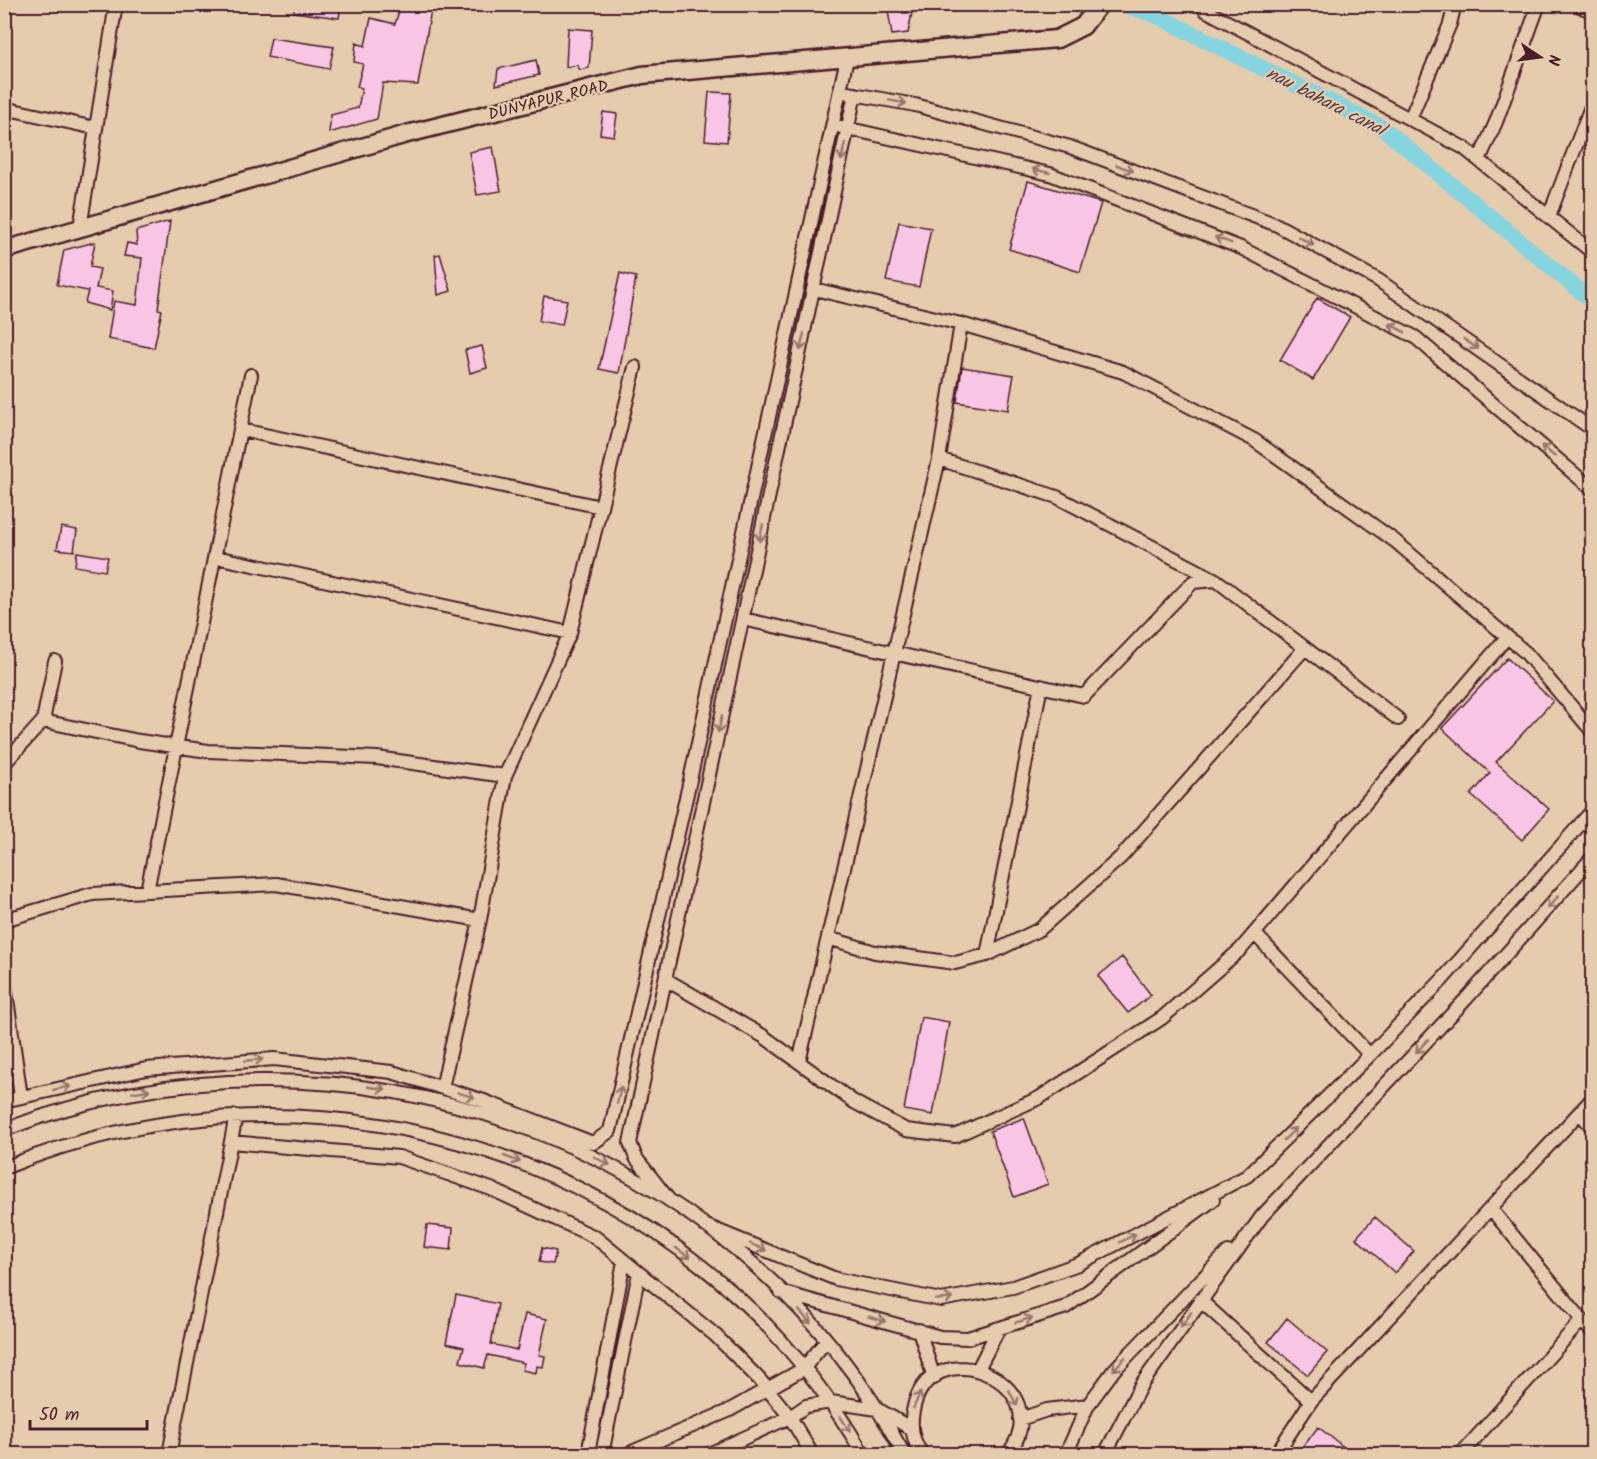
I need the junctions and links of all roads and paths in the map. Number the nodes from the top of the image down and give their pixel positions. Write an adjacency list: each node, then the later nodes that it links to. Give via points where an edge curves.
1 (116, 4): 16 (street)
2 (1074, 4): 6 (street)
3 (1455, 4): 14 (street)
4 (1539, 4): 18 (street)
5 (1585, 4): 7 (main road)
6 (1098, 7): 9 (main road, DUNYAPUR ROAD, via 1083,26 1057,39)
7 (1593, 7)
8 (1205, 10): 14 (street)
9 (847, 58): 10 (street); 20 (main road, DUNYAPUR ROAD, via 642,75 407,134)
10 (840, 92): 11 (street); 15 (street)
11 (855, 94): 17 (street); 27 (street, one-way to 27, via 915,105 1070,147 1278,225 1378,280)
12 (1593, 104): 19 (street)
13 (4, 108): 16 (street)
14 (1410, 119): 18 (street)
15 (833, 125): 17 (street); 59 (street, one-way to 15, via 593,1143 610,1131)
16 (96, 128): 20 (street)
17 (848, 128): 23 (street, one-way to 23); 30 (street, one-way to 17, via 1415,337 1241,248 1050,174)
18 (1479, 160): 19 (street)
19 (1549, 216): 22 (street)
20 (80, 228): 21 (main road, DUNYAPUR ROAD)
21 (4, 250)
22 (1593, 252)
23 (814, 289): 24 (street); 34 (street, one-way to 34)
24 (961, 324): 29 (street); 36 (street, via 1123,372 1254,440 1395,541)
25 (635, 367): 31 (street)
26 (251, 375): 28 (street)
27 (1593, 429)
28 (242, 430): 31 (street); 32 (street)
29 (939, 459): 33 (street, via 1057,496); 38 (street)
30 (1593, 489)
31 (601, 507): 35 (street)
32 (216, 557): 35 (street); 44 (street)
33 (1216, 580): 37 (street); 40 (street, via 1192,582 1084,696)
34 (743, 619): 38 (street); 56 (street, one-way to 56)
35 (570, 633): 46 (street)
36 (1507, 637): 43 (street, via 1526,653); 52 (street)
37 (1305, 648): 41 (street); 54 (street, via 1121,857 1040,929)
38 (895, 653): 40 (street); 53 (street)
39 (55, 661): 42 (street)
40 (1041, 686): 54 (street)
41 (1398, 719)
42 (43, 721): 44 (street); 45 (street)
43 (1593, 731)
44 (177, 746): 46 (street, via 208,751 377,758); 49 (street)
45 (4, 764)
46 (505, 776): 51 (street)
47 (1593, 811): 57 (street)
48 (1593, 858): 72 (street, one-way to 72)
49 (147, 891): 50 (street, via 92,894); 51 (street, via 276,884)
50 (4, 920)
51 (480, 920): 59 (street)
52 (1255, 934): 57 (street); 58 (street, via 1162,1018 1039,1098 955,1136 906,1130 854,1102)
53 (828, 938): 54 (street, via 875,952 956,963); 58 (street)
54 (987, 955)
55 (4, 978): 60 (street)
56 (665, 979): 58 (street, via 763,1036); 70 (street, via 630,1143 636,1158)
57 (1370, 1055): 69 (street, one-way to 57)
58 (799, 1062)
59 (442, 1088): 60 (street, one-way to 59, via 146,1069 274,1059 392,1072)
60 (21, 1097): 62 (street)
61 (1593, 1099): 63 (street)
62 (4, 1101)
63 (1580, 1113): 65 (street); 71 (street)
64 (236, 1116): 67 (street); 68 (street, via 172,1122 100,1136); 83 (street, one-way to 83, via 307,1116 390,1125 471,1144 548,1174 623,1212 691,1259 754,1314)
65 (1593, 1127)
66 (4, 1130): 70 (street, one-way to 70, via 103,1099 187,1084 271,1080 355,1085 438,1100 519,1124 597,1158)
67 (231, 1142): 74 (street, via 399,1157 491,1189 595,1237); 94 (street)
68 (4, 1168)
69 (1247, 1176): 73 (street, one-way to 69, via 836,1279 941,1300 1013,1287 1078,1264); 79 (street, one-way to 69, via 1066,1307)
70 (669, 1200): 73 (street)
71 (1491, 1209): 78 (street); 87 (street)
72 (1262, 1216): 77 (street); 89 (street, one-way to 89, via 1113,1370)
73 (704, 1225): 76 (street)
74 (624, 1261): 75 (street); 95 (street)
75 (639, 1273): 86 (street, via 715,1335); 96 (street)
76 (780, 1292): 80 (street, one-way to 80); 82 (street, one-way to 82)
77 (1200, 1300): 87 (street); 105 (street, one-way to 105, via 1141,1385)
78 (1582, 1320): 81 (street); 107 (street)
79 (999, 1328): 80 (street, via 968,1338 940,1337); 84 (street)
80 (919, 1330): 85 (street)
81 (1593, 1332)
82 (826, 1341): 83 (street); 90 (street)
83 (803, 1369): 86 (street); 88 (street)
84 (978, 1369): 85 (street, via 955,1368); 92 (street, one-way to 92, via 1007,1387 1014,1396)
85 (934, 1378): 93 (street, one-way to 85, via 918,1395)
86 (767, 1389): 91 (street); 97 (street, via 728,1412)
87 (1311, 1401): 106 (street)
88 (831, 1402): 90 (street); 91 (street, via 806,1406); 100 (street, one-way to 100)
89 (1088, 1405): 92 (street, via 1047,1410); 104 (street)
90 (877, 1409): 93 (street); 101 (street)
91 (790, 1417): 98 (street); 99 (street)
92 (1020, 1419): 103 (street, via 1016,1441)
93 (912, 1429): 102 (street)
94 (169, 1455)
95 (588, 1455)
96 (602, 1455)
97 (627, 1455)
98 (709, 1455)
99 (812, 1455)
100 (863, 1455)
101 (904, 1455)
102 (922, 1455)
103 (1008, 1455)
104 (1066, 1455)
105 (1105, 1455)
106 (1276, 1455)
107 (1461, 1455)

